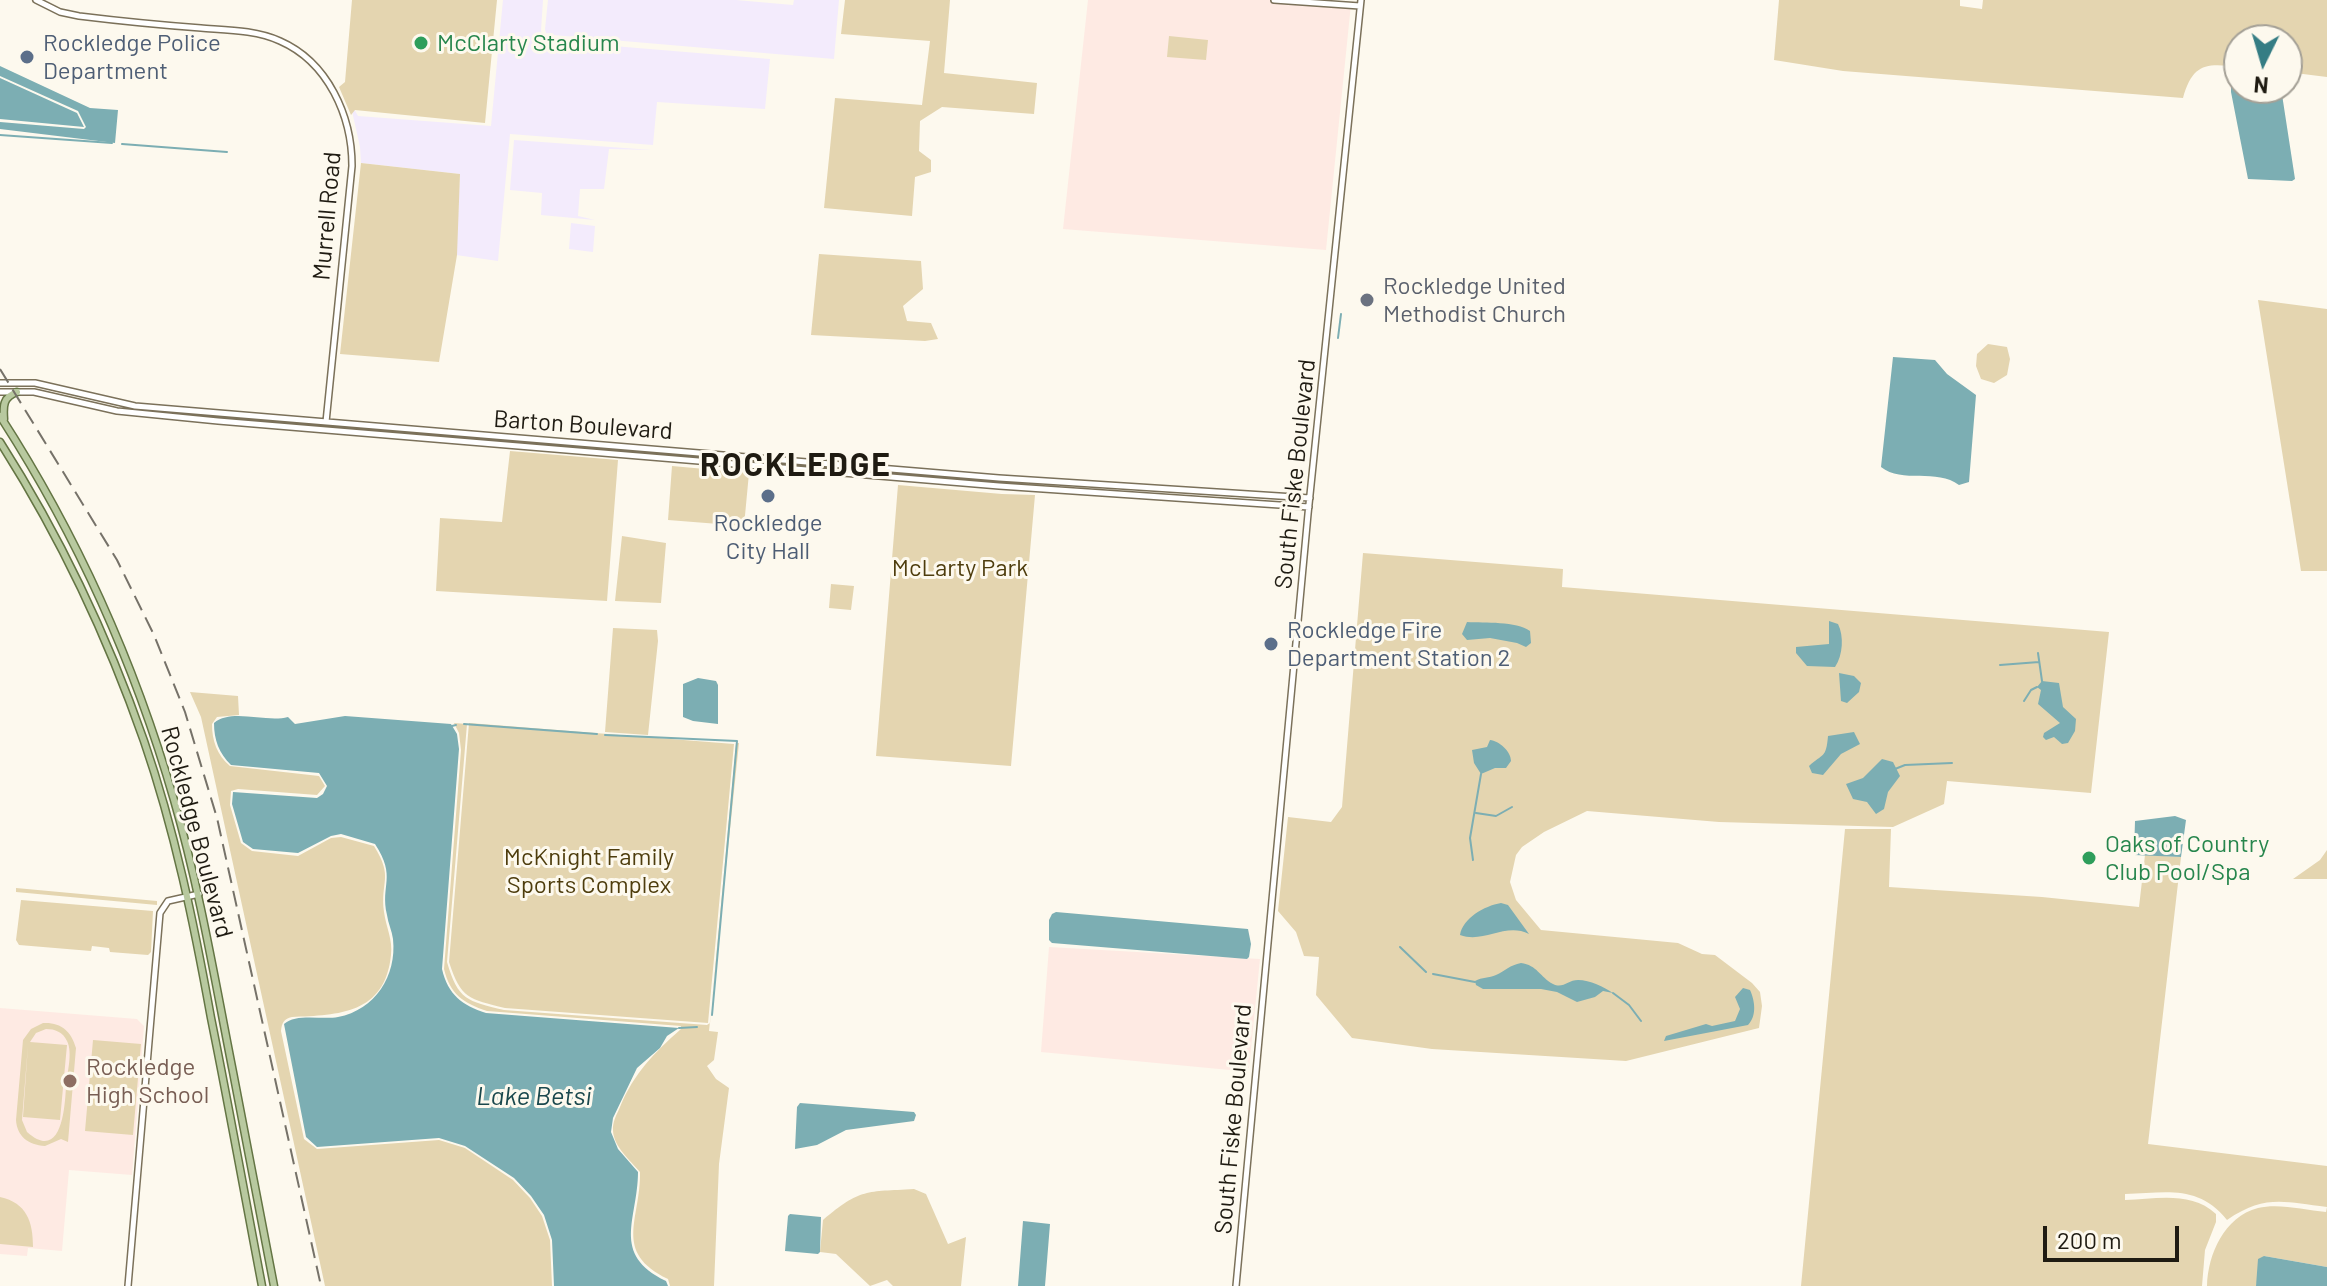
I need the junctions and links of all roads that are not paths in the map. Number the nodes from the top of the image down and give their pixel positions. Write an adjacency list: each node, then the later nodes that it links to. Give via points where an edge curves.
1 (36, 0): 12 (main road, Murrell Road, via 79,16 280,41 300,53 329,84 348,124 352,166)
2 (1274, 0): 3 (main road)
3 (1361, 3): 26 (main road, South Fiske Boulevard)
4 (0, 383): 7 (main road, Barton Boulevard, via 35,383 103,401)
5 (0, 392): 6 (main road, Barton Boulevard)
6 (17, 392): 9 (main road, Barton Boulevard); 10 (main road, via 5,401)
7 (160, 408): 8 (main road, Barton Boulevard); 9 (main road)
8 (219, 412): 11 (main road); 12 (main road, Barton Boulevard)
9 (159, 416): 11 (main road, Barton Boulevard)
10 (2, 420): 30 (main road, Rockledge Boulevard)
11 (218, 421): 14 (main road, Barton Boulevard)
12 (326, 422): 13 (main road, Barton Boulevard); 14 (main road, Murrell Road)
13 (417, 429): 15 (main road); 16 (main road, Barton Boulevard)
14 (326, 430): 15 (main road, Barton Boulevard)
15 (389, 435): 19 (main road, Barton Boulevard)
16 (534, 439): 18 (main road, Barton Boulevard); 19 (main road)
17 (0, 442): 29 (main road, Rockledge Boulevard)
18 (575, 443): 20 (main road); 21 (main road, Barton Boulevard)
19 (517, 445): 20 (main road, Barton Boulevard)
20 (545, 448): 22 (main road, Barton Boulevard)
21 (715, 453): 22 (main road); 23 (main road, Barton Boulevard)
22 (714, 462): 24 (main road, Barton Boulevard)
23 (863, 467): 24 (main road); 25 (main road, Barton Boulevard)
24 (862, 474): 27 (main road, Barton Boulevard)
25 (1247, 493): 26 (main road, Barton Boulevard); 27 (main road)
26 (1310, 498): 28 (main road, South Fiske Boulevard)
27 (1234, 502): 28 (main road, Barton Boulevard)
28 (1309, 507): 47 (main road, South Fiske Boulevard)
29 (54, 531): 30 (main road); 31 (main road, Rockledge Boulevard, via 109,648)
30 (74, 544): 33 (main road, Rockledge Boulevard, via 136,686)
31 (156, 781): 32 (main road, Rockledge Boulevard); 33 (main road)
32 (162, 800): 34 (main road); 36 (main road, Rockledge Boulevard)
33 (174, 800): 34 (main road, Rockledge Boulevard)
34 (178, 814): 35 (main road, Rockledge Boulevard)
35 (199, 894): 36 (main road); 38 (main road, Rockledge Boulevard)
36 (188, 897): 37 (main road, Rockledge Boulevard); 45 (main road, via 168,901 160,913)
37 (211, 1017): 38 (main road); 39 (main road, Rockledge Boulevard)
38 (226, 1033): 40 (main road, Rockledge Boulevard)
39 (215, 1039): 40 (main road); 41 (main road, Rockledge Boulevard)
40 (231, 1059): 42 (main road, Rockledge Boulevard)
41 (252, 1234): 42 (main road); 43 (main road, Rockledge Boulevard)
42 (267, 1248): 44 (main road, Rockledge Boulevard)
43 (259, 1266): 44 (main road); 46 (main road, Rockledge Boulevard)
44 (274, 1284)
45 (128, 1286)
46 (262, 1286)
47 (1236, 1286)

